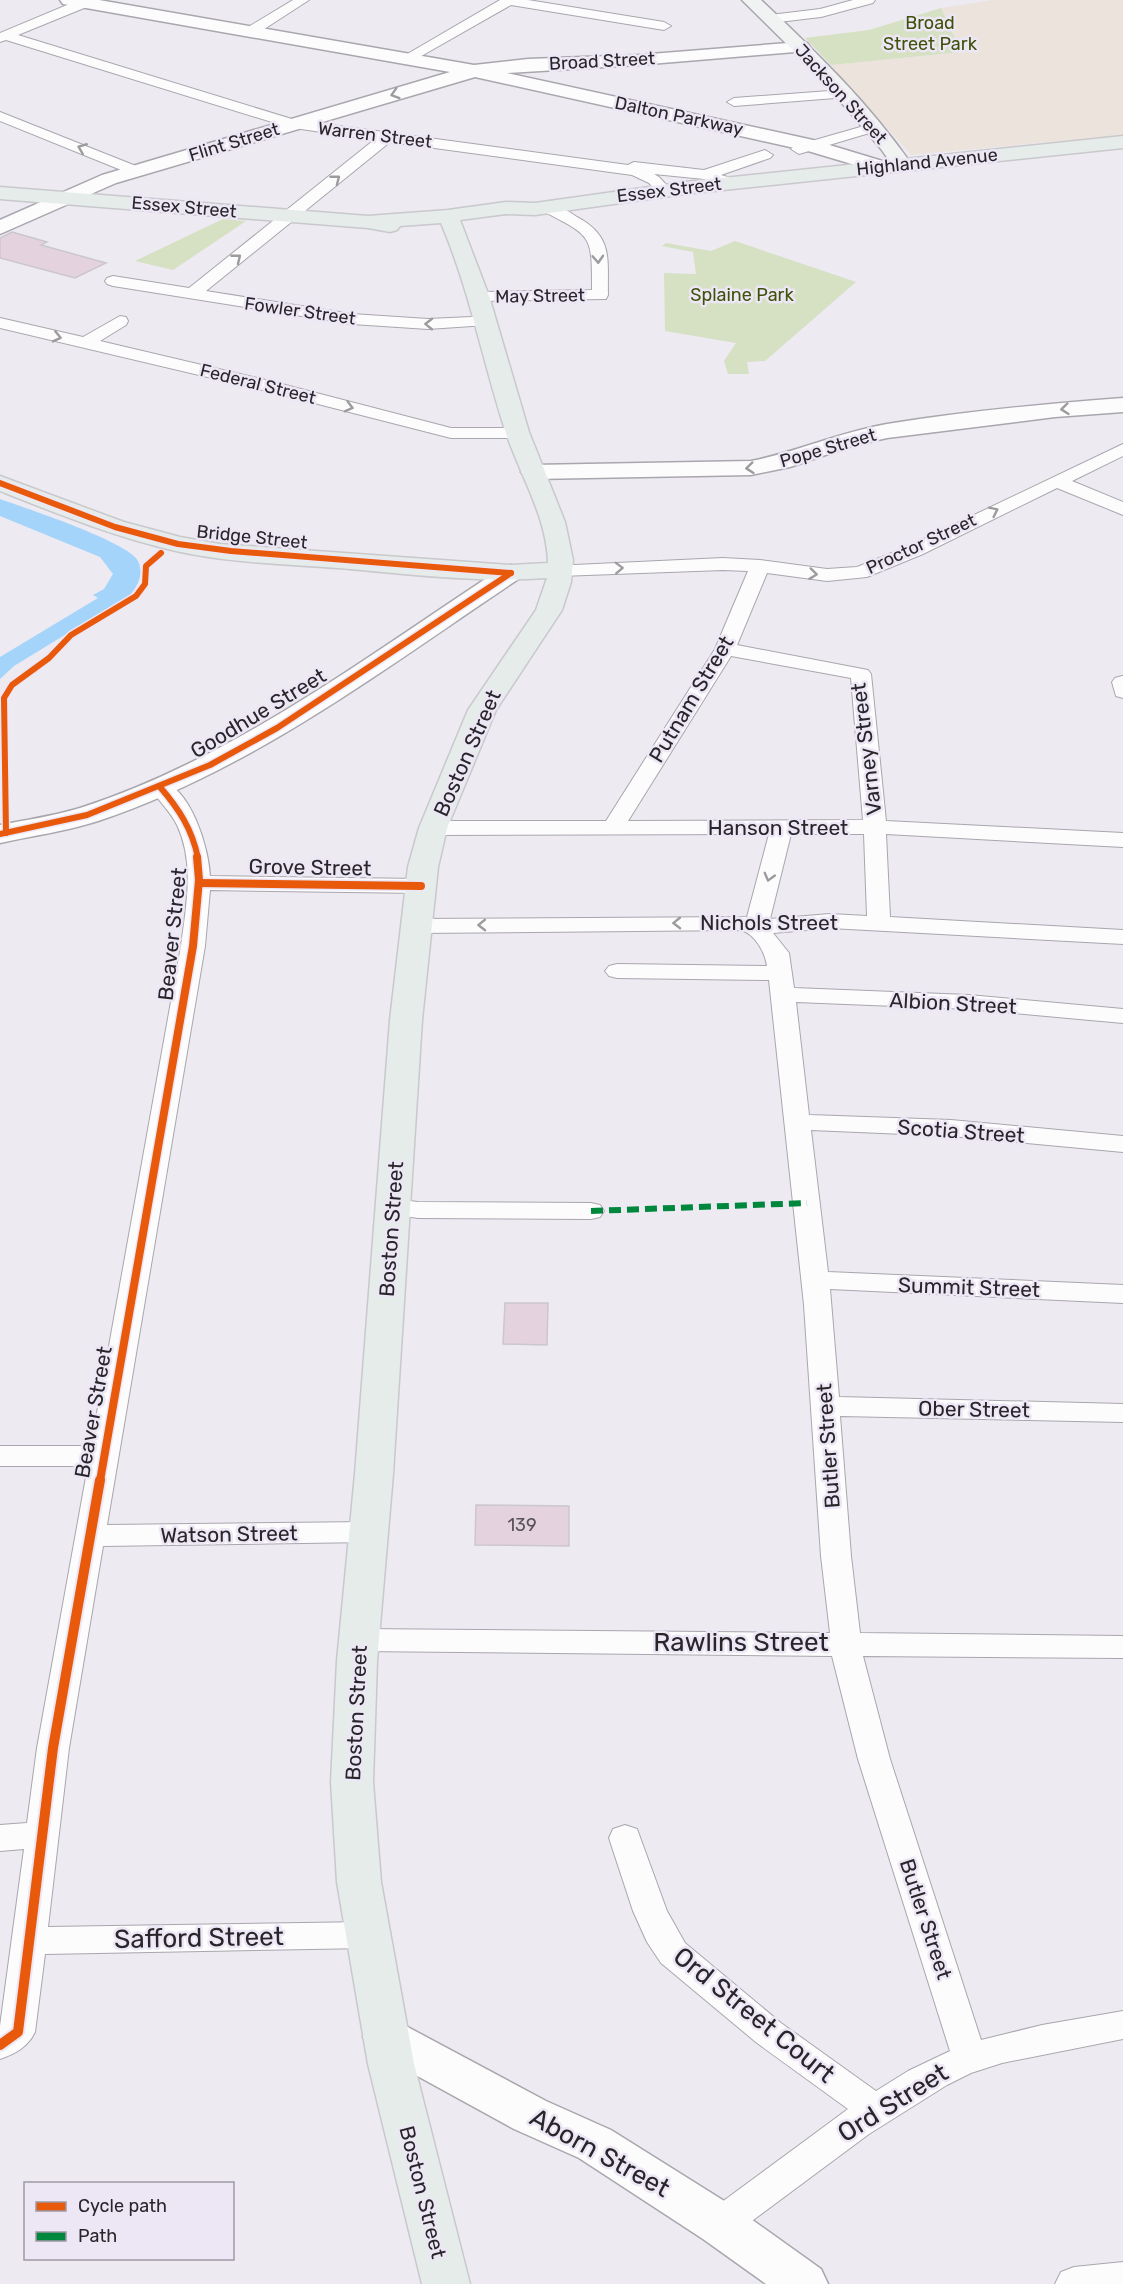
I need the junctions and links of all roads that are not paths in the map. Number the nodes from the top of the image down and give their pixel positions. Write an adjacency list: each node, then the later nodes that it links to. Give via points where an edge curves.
1 (302, 0): 9 (street)
2 (510, 0): 8 (street); 12 (street)
3 (751, 0): 7 (main road, Jackson Street)
4 (868, 0): 7 (street)
5 (76, 1): 6 (street, Broad Street); 10 (street)
6 (109, 3): 9 (street, Broad Street)
7 (770, 20): 11 (main road, Jackson Street)
8 (664, 26)
9 (250, 32): 12 (street, Broad Street)
10 (3, 37): 18 (street, Warren Street)
11 (801, 47): 13 (street, Broad Street); 15 (main road, Jackson Street)
12 (404, 60): 13 (street, Broad Street); 14 (street, Broad Street)
13 (474, 71): 14 (street, Flint Street); 22 (street, Dalton Parkway)
14 (451, 76): 18 (street, Flint Street, one-way to 18); 22 (street, Dalton Parkway)
15 (843, 94): 16 (street); 19 (main road, Jackson Street)
16 (734, 102)
17 (0, 116): 27 (street, one-way to 17)
18 (293, 124): 20 (street, Warren Street); 27 (street, Flint Street)
19 (871, 128): 22 (street); 24 (main road, Jackson Street)
20 (388, 136): 25 (street, Warren Street); 35 (street, one-way to 20)
21 (1123, 142): 24 (main road, Highland Avenue)
22 (806, 148): 26 (street, Dalton Parkway); 28 (street, Dalton Parkway, via 827,157)
23 (765, 155): 29 (street)
24 (902, 165): 26 (main road, Highland Avenue)
25 (613, 167): 29 (street, Warren Street); 31 (street, Warren Street, via 648,176)
26 (882, 167): 28 (main road, Highland Avenue)
27 (136, 171): 33 (street, Flint Street)
28 (837, 172): 30 (main road, Highland Avenue)
29 (705, 174): 30 (street, Warren Street)
30 (732, 183): 31 (main road, Essex Street)
31 (664, 191): 34 (main road, Essex Street)
32 (0, 193): 33 (main road, Essex Street)
33 (64, 198): 35 (main road, Essex Street); 37 (street, Flint Street)
34 (541, 208): 36 (main road, Essex Street, via 517,216); 40 (street, May Street, one-way to 40, via 586,229 595,238 600,303)
35 (290, 216): 36 (main road, Essex Street, via 403,227); 39 (street, one-way to 35)
36 (450, 221): 40 (main road, Boston Street)
37 (0, 228)
38 (114, 281): 39 (street, Fowler Street)
39 (191, 295): 41 (street, Fowler Street, one-way to 39, via 428,324 352,319)
40 (480, 297): 41 (main road, Boston Street)
41 (487, 320): 46 (main road, Boston Street)
42 (120, 321): 44 (street)
43 (0, 323): 44 (street, Federal Street, one-way to 44)
44 (85, 343): 46 (street, Federal Street, one-way to 46, via 451,433)
45 (1123, 405): 48 (street, Pope Street, one-way to 48, via 887,431 751,468)
46 (518, 432): 48 (main road, Boston Street)
47 (1123, 449): 49 (street, Proctor Street)
48 (533, 472): 53 (main road, Boston Street, via 557,541)
49 (1056, 481): 51 (street); 52 (street, Proctor Street, one-way to 49, via 826,575 860,573)
50 (0, 483): 54 (main road, Bridge Street, via 116,527 188,546)
51 (1123, 509)
52 (760, 566): 53 (street, Proctor Street, one-way to 52); 55 (street, Putnam Street)
53 (560, 570): 54 (main road, Bridge Street); 59 (main road, Boston Street, via 549,610 482,710)
54 (511, 573): 56 (street, Goodhue Street, via 277,728)
55 (725, 649): 57 (street, Putnam Street); 60 (street, Varney Street, via 861,674)
56 (160, 787): 61 (street, Goodhue Street, via 87,814); 63 (street, Beaver Street, via 193,831)
57 (614, 827): 58 (street, Hanson Street); 59 (street, Hanson Street)
58 (782, 827): 60 (street, Hanson Street); 67 (street, one-way to 67)
59 (433, 828): 64 (main road, Boston Street)
60 (875, 828): 62 (street, Hanson Street); 65 (street, Varney Street)
61 (0, 834)
62 (1123, 840)
63 (199, 883): 64 (street, Grove Street); 81 (street, Beaver Street, via 193,946)
64 (421, 886): 66 (main road, Boston Street)
65 (879, 923): 67 (street, Nichols Street, via 813,921); 68 (street, Nichols Street)
66 (415, 926): 67 (street, Nichols Street, one-way to 66, via 742,923); 74 (main road, Boston Street)
67 (756, 927): 70 (street, Butler Street, via 777,953)
68 (1123, 936)
69 (617, 971): 70 (street, Albion Street)
70 (782, 984): 71 (street, Albion Street, via 842,998 969,1002); 72 (street, Butler Street)
71 (1123, 1016)
72 (798, 1122): 73 (street, Scotia Street, via 951,1128); 76 (street, Butler Street)
73 (1123, 1144)
74 (393, 1207): 75 (street); 82 (main road, Boston Street)
75 (591, 1210)
76 (816, 1280): 77 (street, Summit Street); 78 (street, Butler Street)
77 (1123, 1294)
78 (826, 1406): 79 (street, Ober Street); 85 (street, Butler Street)
79 (1123, 1413)
80 (0, 1456): 81 (street)
81 (103, 1456): 83 (street, Beaver Street)
82 (369, 1532): 83 (street, Watson Street); 84 (main road, Boston Street)
83 (89, 1536): 87 (street, Beaver Street)
84 (359, 1640): 85 (street, Rawlins Street); 90 (main road, Boston Street, via 352,1782 359,1882)
85 (846, 1643): 86 (street, Rawlins Street); 95 (street, Butler Street, via 874,1760)
86 (1123, 1647)
87 (42, 1835): 88 (street); 91 (street, Beaver Street)
88 (0, 1838)
89 (625, 1838): 96 (street, Ord Street Court, via 654,1922 673,1953 769,2033)
90 (368, 1935): 91 (street, Safford Street); 93 (main road, Boston Street)
91 (29, 1941): 94 (street, Beaver Street, via 18,2032)
92 (1123, 2025): 95 (street, Ord Street, via 1032,2042)
93 (386, 2037): 97 (street, Aborn Street, via 530,2115 596,2144); 99 (main road, Boston Street)
94 (0, 2045)
95 (970, 2059): 96 (street, Ord Street, via 930,2076)
96 (876, 2110): 97 (street, Ord Street)
97 (720, 2224): 100 (street, Aborn Street)
98 (1123, 2279): 101 (street)
99 (446, 2284)
100 (804, 2284)
101 (1074, 2284)

